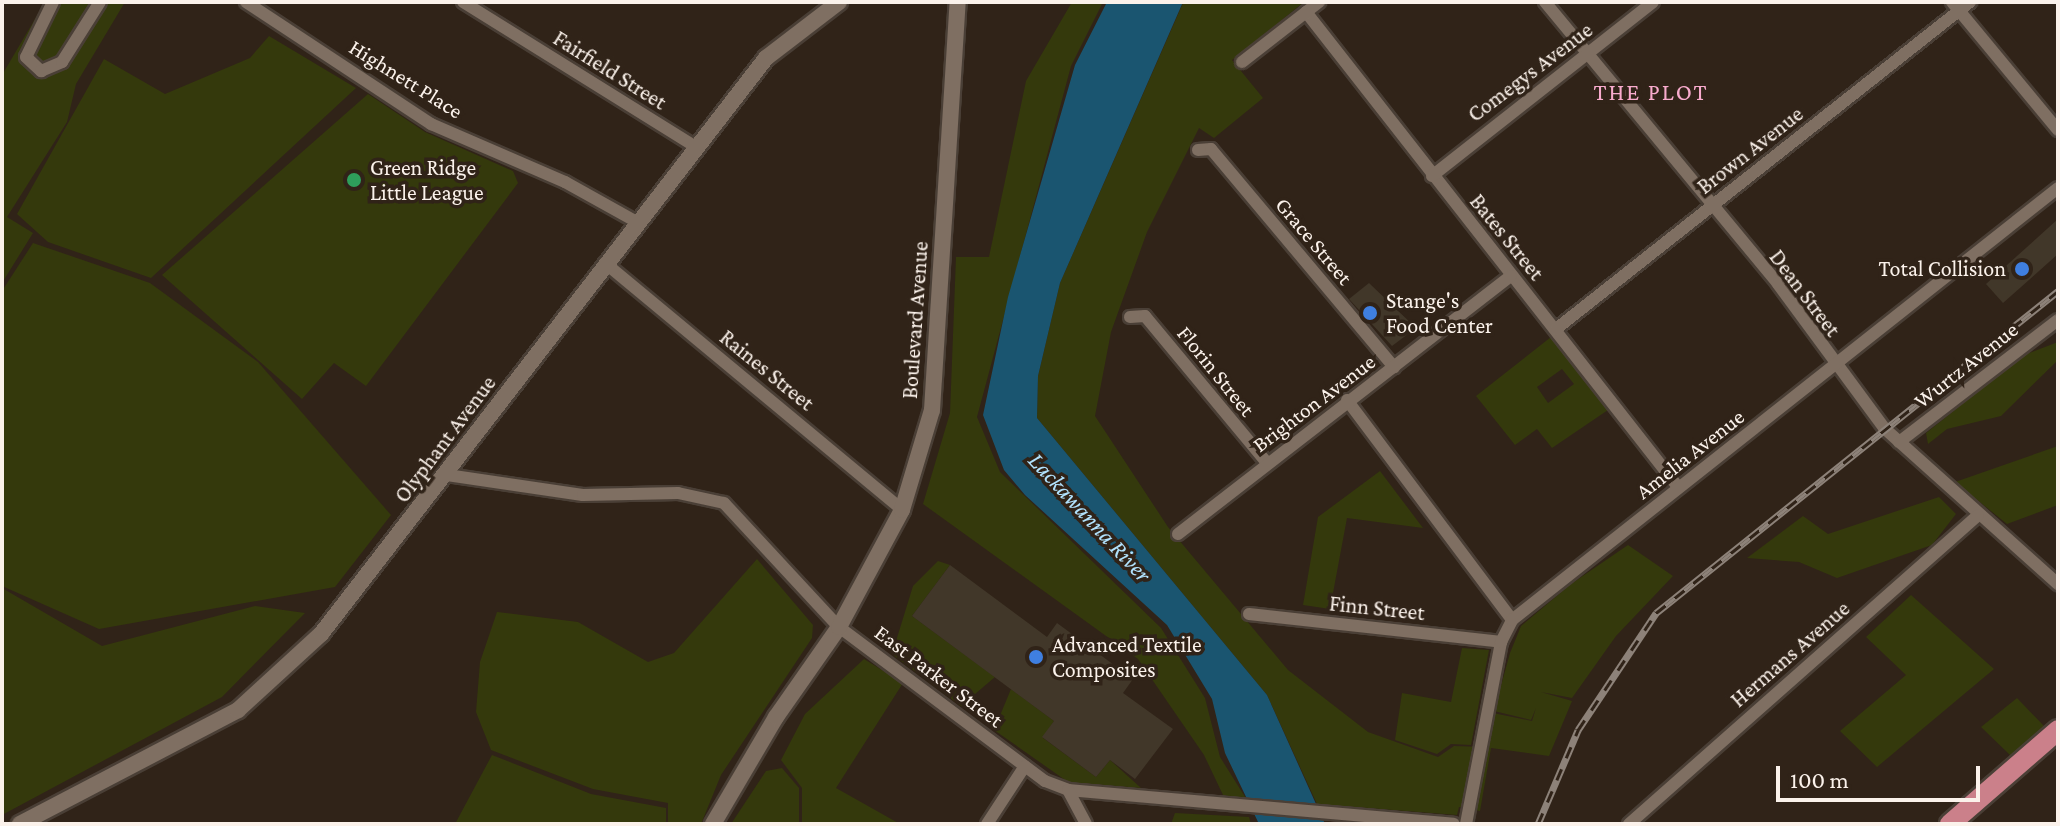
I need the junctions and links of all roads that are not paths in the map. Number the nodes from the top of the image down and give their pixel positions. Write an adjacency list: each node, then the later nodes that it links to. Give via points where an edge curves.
1 (53, 2): 2 (street, via 26,57 41,71 62,62)
2 (100, 2)
3 (246, 2): 21 (street, Highnett Place, via 431,124 565,182)
4 (463, 2): 16 (street, Fairfield Street)
5 (839, 2): 16 (street, Olyphant Avenue, via 766,58)
6 (958, 2): 34 (street, Boulevard Avenue, via 932,410)
7 (1319, 2): 12 (street)
8 (1545, 2): 13 (street, Dean Street)
9 (1653, 2): 13 (street, Comegys Avenue)
10 (1970, 2): 11 (street, Brown Avenue)
11 (1956, 6): 15 (street); 20 (street, Brown Avenue)
12 (1306, 12): 14 (street); 18 (street, Bates Street)
13 (1588, 55): 18 (street, Comegys Avenue); 20 (street, Dean Street)
14 (1242, 62)
15 (2058, 130)
16 (694, 146): 21 (street, Olyphant Avenue)
17 (1198, 150): 27 (street, Grace Street, via 1211,149)
18 (1432, 176): 23 (street, Bates Street)
19 (2058, 188): 28 (street, Amelia Avenue)
20 (1710, 207): 26 (street, Brown Avenue); 28 (street, Dean Street, via 1778,284)
21 (637, 222): 22 (street, Olyphant Avenue)
22 (605, 263): 32 (street, Olyphant Avenue); 34 (street, Raines Street)
23 (1511, 276): 26 (street, Bates Street); 27 (street, Brighton Avenue)
24 (1130, 317): 31 (street, Florin Street, via 1145,316)
25 (2058, 320): 30 (street, Wurtz Avenue)
26 (1556, 329): 33 (street, Bates Street)
27 (1394, 367): 29 (street, Brighton Avenue)
28 (1836, 368): 30 (street, Dean Street); 33 (street, Amelia Avenue)
29 (1347, 400): 31 (street, Brighton Avenue); 39 (street)
30 (1899, 442): 35 (street, Dean Street)
31 (1267, 463): 36 (street, Brighton Avenue)
32 (447, 475): 40 (street, East Parker Street, via 583,495 678,493 724,503); 45 (street, Olyphant Avenue, via 321,634 238,710)
33 (1678, 487): 39 (street, Amelia Avenue)
34 (902, 510): 40 (street, Boulevard Avenue)
35 (1978, 515): 37 (street, Dean Street); 51 (street, Hermans Avenue)
36 (1178, 534)
37 (2058, 584)
38 (1249, 614): 41 (street, Finn Street)
39 (1512, 620): 41 (street, Amelia Avenue)
40 (839, 627): 43 (street, East Parker Street); 46 (street, Boulevard Avenue, via 776,717)
41 (1501, 642): 50 (street, Amelia Avenue)
42 (2058, 730): 52 (main road)
43 (1025, 766): 44 (street, East Parker Street); 47 (street)
44 (1068, 790): 48 (street); 49 (street, East Parker Street)
45 (20, 824)
46 (713, 824)
47 (987, 824)
48 (1086, 824)
49 (1454, 824)
50 (1466, 824)
51 (1629, 824)
52 (1950, 824)

